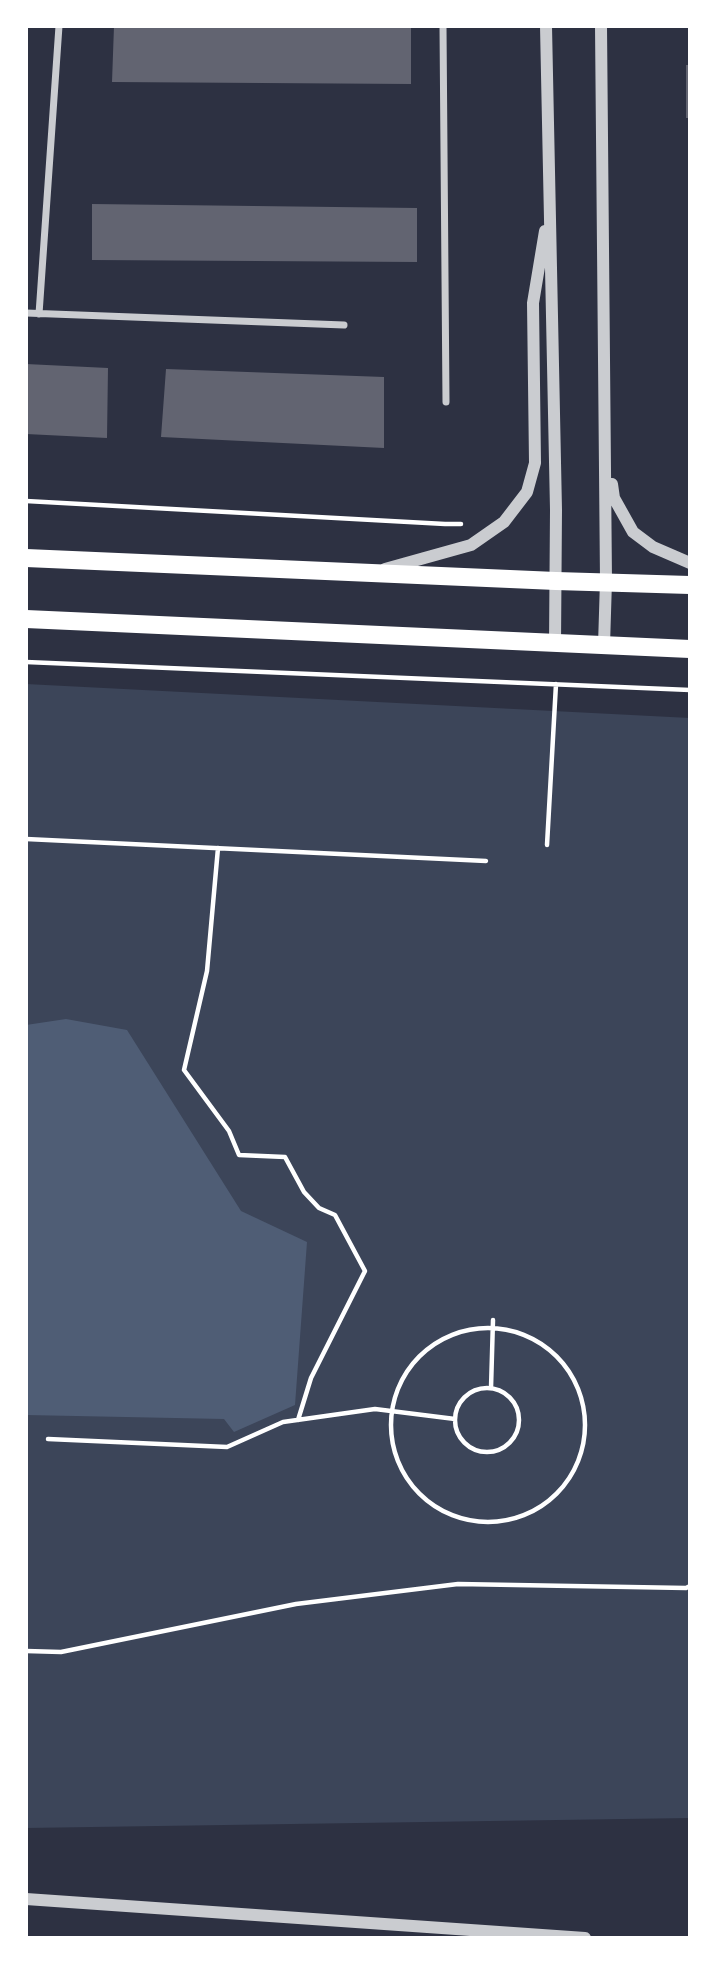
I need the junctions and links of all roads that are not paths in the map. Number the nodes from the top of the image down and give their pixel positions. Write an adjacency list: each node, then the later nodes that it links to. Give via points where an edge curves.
1 (59, 26): 7 (street)
2 (443, 26): 9 (street)
3 (546, 26): 5 (street)
4 (601, 26): 10 (street)
5 (550, 200): 13 (street, via 533,303 535,463 527,492 504,522 471,545); 14 (street)
6 (26, 313): 7 (street)
7 (39, 314): 8 (street)
8 (344, 325)
9 (446, 402)
10 (604, 417): 12 (street, via 614,498 633,532 653,547); 15 (street)
11 (26, 558): 13 (main road)
12 (690, 563)
13 (373, 572): 14 (main road)
14 (556, 581): 15 (main road); 18 (street)
15 (606, 582): 16 (main road); 19 (street)
16 (690, 585)
17 (26, 619): 18 (main road)
18 (555, 644): 19 (main road)
19 (604, 645): 20 (main road)
20 (690, 649)
21 (26, 1899): 22 (street)
22 (555, 1937): 23 (street)
23 (585, 1938)

